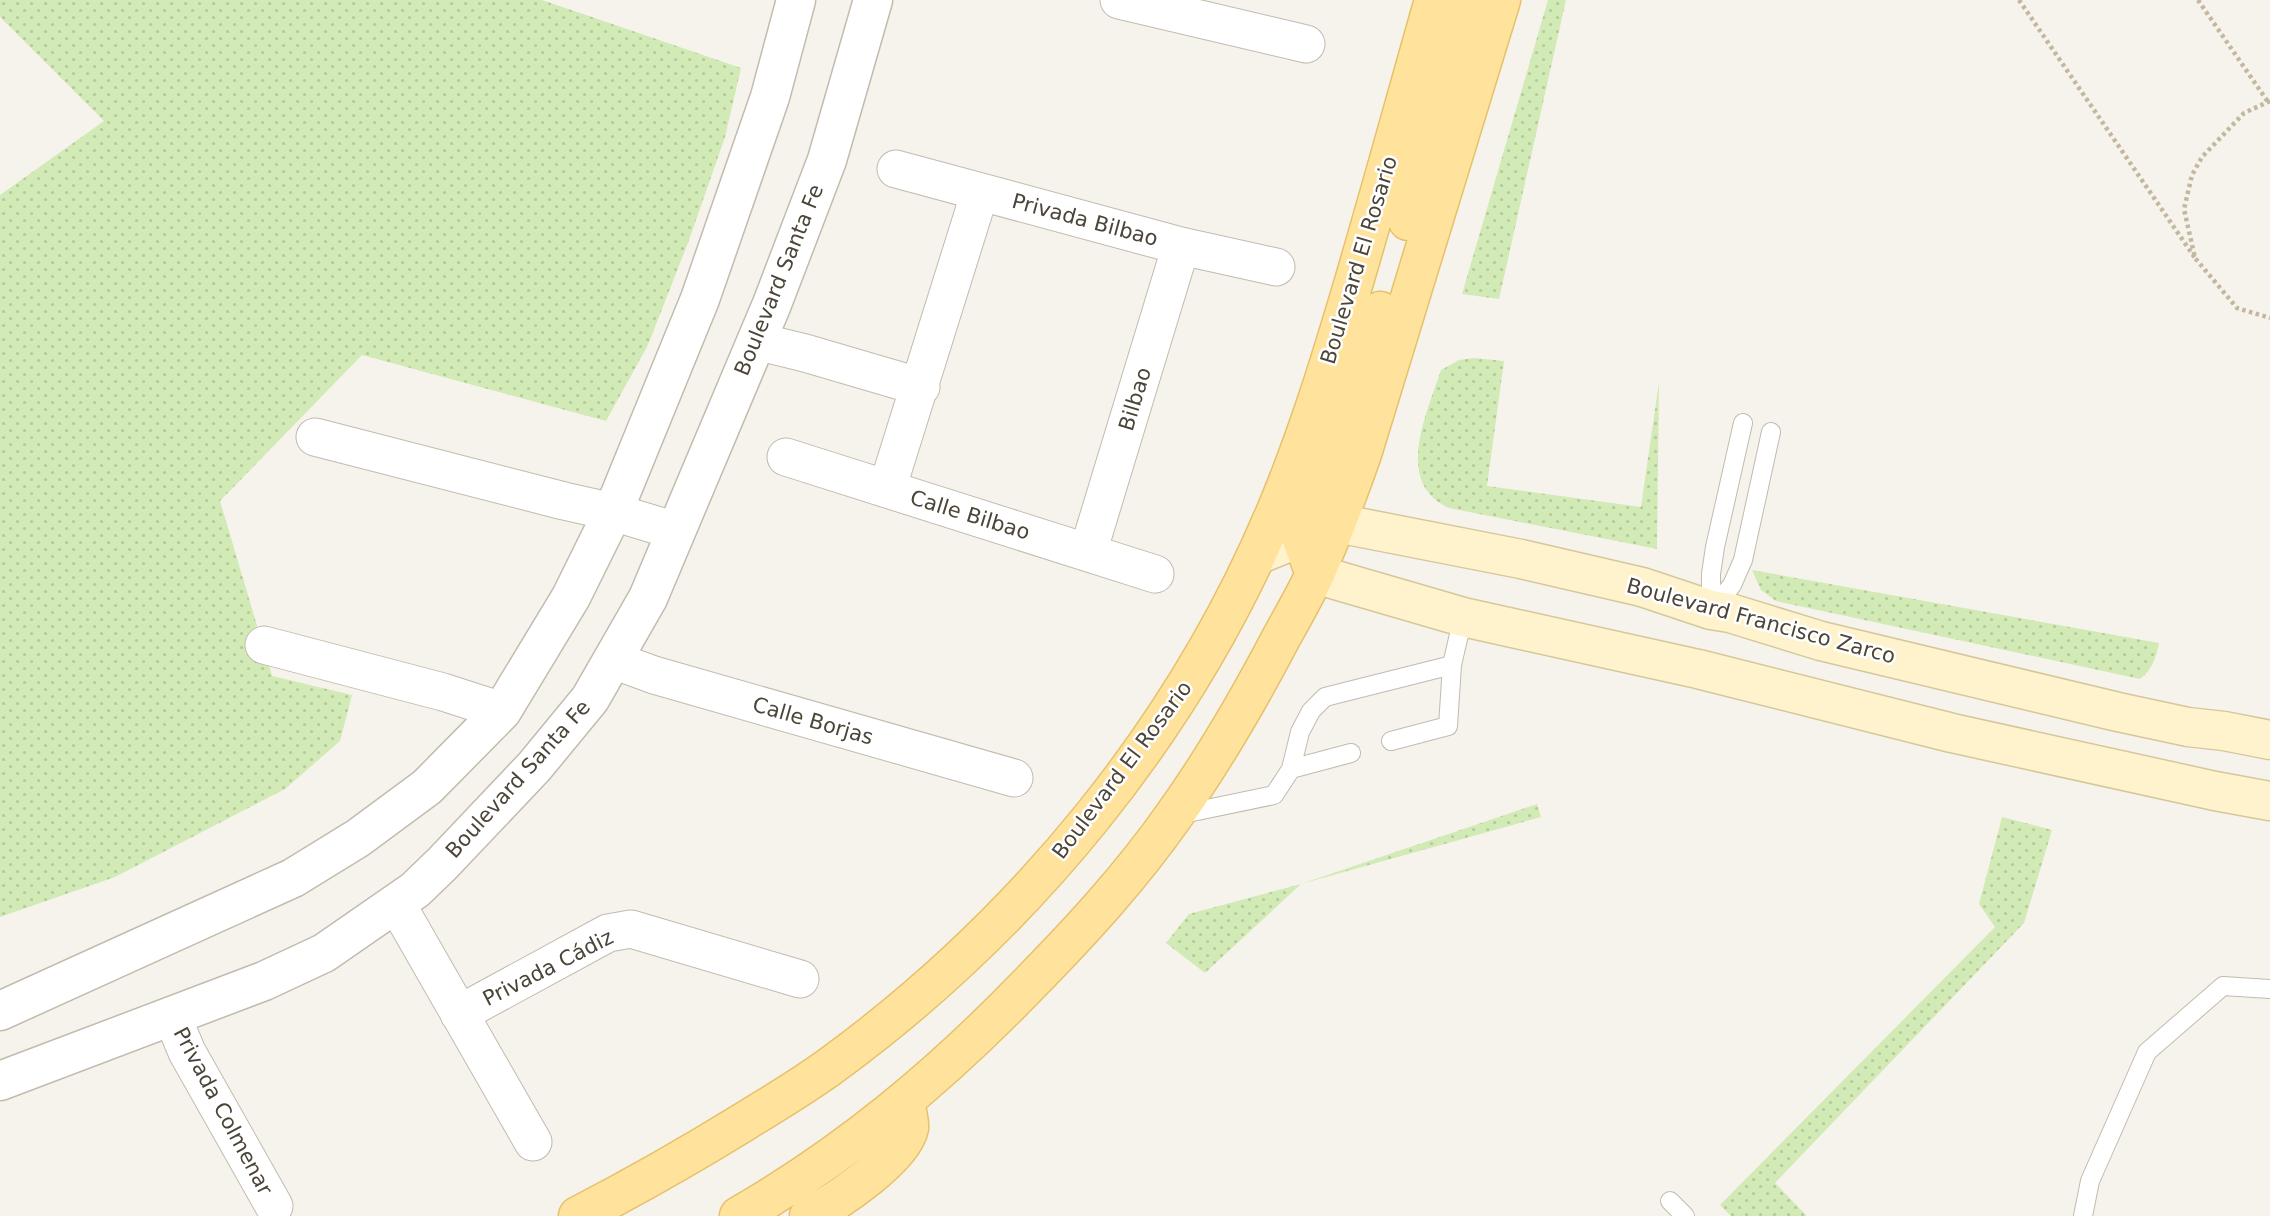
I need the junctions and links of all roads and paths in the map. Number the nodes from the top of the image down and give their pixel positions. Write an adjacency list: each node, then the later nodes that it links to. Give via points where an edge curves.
1 (796, 0): 24 (street, via 770,97 700,299)
2 (873, 0): 17 (street, Boulevard Santa Fe, via 827,159)
3 (1119, 0): 9 (street)
4 (1434, 0): 29 (main road, Boulevard El Rosario, via 1328,368)
5 (1469, 0): 27 (main road, via 1403,242 1321,468)
6 (1502, 0): 25 (main road)
7 (2019, 0): 14 (path)
8 (2198, 0): 10 (path)
9 (1306, 44)
10 (2269, 102): 14 (path, via 2245,113 2202,157 2192,176 2184,209)
11 (896, 169): 12 (street, Privada Bilbao)
12 (980, 192): 13 (street, Privada Bilbao); 18 (street)
13 (1181, 246): 15 (street, Privada Bilbao); 28 (street, Bilbao)
14 (2195, 258): 16 (path, via 2237,308)
15 (1276, 267)
16 (2270, 318)
17 (756, 341): 18 (street); 26 (street, Boulevard Santa Fe)
18 (920, 387): 23 (street)
19 (1743, 423): 32 (lane, via 1715,547)
20 (1771, 432): 32 (lane, via 1743,560 1732,585)
21 (315, 437): 24 (street)
22 (786, 457): 23 (street, Calle Bilbao)
23 (887, 489): 28 (street, Calle Bilbao)
24 (613, 512): 26 (street); 38 (street, via 571,597)
25 (1337, 523): 27 (main road); 31 (main road); 32 (main road, Boulevard Francisco Zarco, via 1561,568 1642,587)
26 (676, 531): 35 (street, Boulevard Santa Fe, via 648,598)
27 (1301, 537): 29 (main road); 31 (main road)
28 (1088, 552): 30 (street, Calle Bilbao)
29 (1257, 555): 57 (main road, Boulevard El Rosario, via 1213,643 1168,716 1072,840 986,934 935,982 832,1065 658,1175)
30 (1155, 574)
31 (1315, 574): 33 (main road); 45 (main road, via 1253,692)
32 (1711, 610): 37 (main road); 39 (main road, Boulevard Francisco Zarco, via 2118,712)
33 (1463, 617): 36 (lane); 37 (main road)
34 (264, 645): 38 (street)
35 (613, 660): 43 (street, Calle Borjas); 46 (street, Boulevard Santa Fe, via 590,699 534,767 442,864)
36 (1452, 665): 40 (lane, via 1448,726); 42 (lane, via 1325,697 1300,732)
37 (1698, 669): 44 (main road, via 1952,733)
38 (502, 711): 49 (street, via 427,788 293,878)
39 (2270, 740)
40 (1391, 741)
41 (1351, 753): 42 (lane)
42 (1291, 769): 45 (lane, via 1275,795)
43 (1014, 779)
44 (2270, 801)
45 (1175, 815): 53 (main road, via 1078,934 984,1031)
46 (396, 902): 50 (street, Privada Cádiz); 51 (street, Boulevard Santa Fe, via 324,953)
47 (800, 979): 50 (street, Privada Cádiz, via 631,929 618,930)
48 (2270, 989): 61 (lane, via 2223,986 2147,1052 2090,1181)
49 (0, 1012)
50 (459, 1014): 54 (street, Privada Cádiz)
51 (172, 1016): 52 (street, Boulevard Santa Fe); 56 (street, Privada Colmenar, via 187,1052)
52 (0, 1081)
53 (905, 1101): 58 (main road, via 813,1171); 59 (main road, via 909,1128 894,1156 830,1206)
54 (533, 1142)
55 (1670, 1201): 60 (lane)
56 (274, 1206)
57 (578, 1216)
58 (738, 1216)
59 (809, 1216)
60 (1685, 1216)
61 (2082, 1216)

